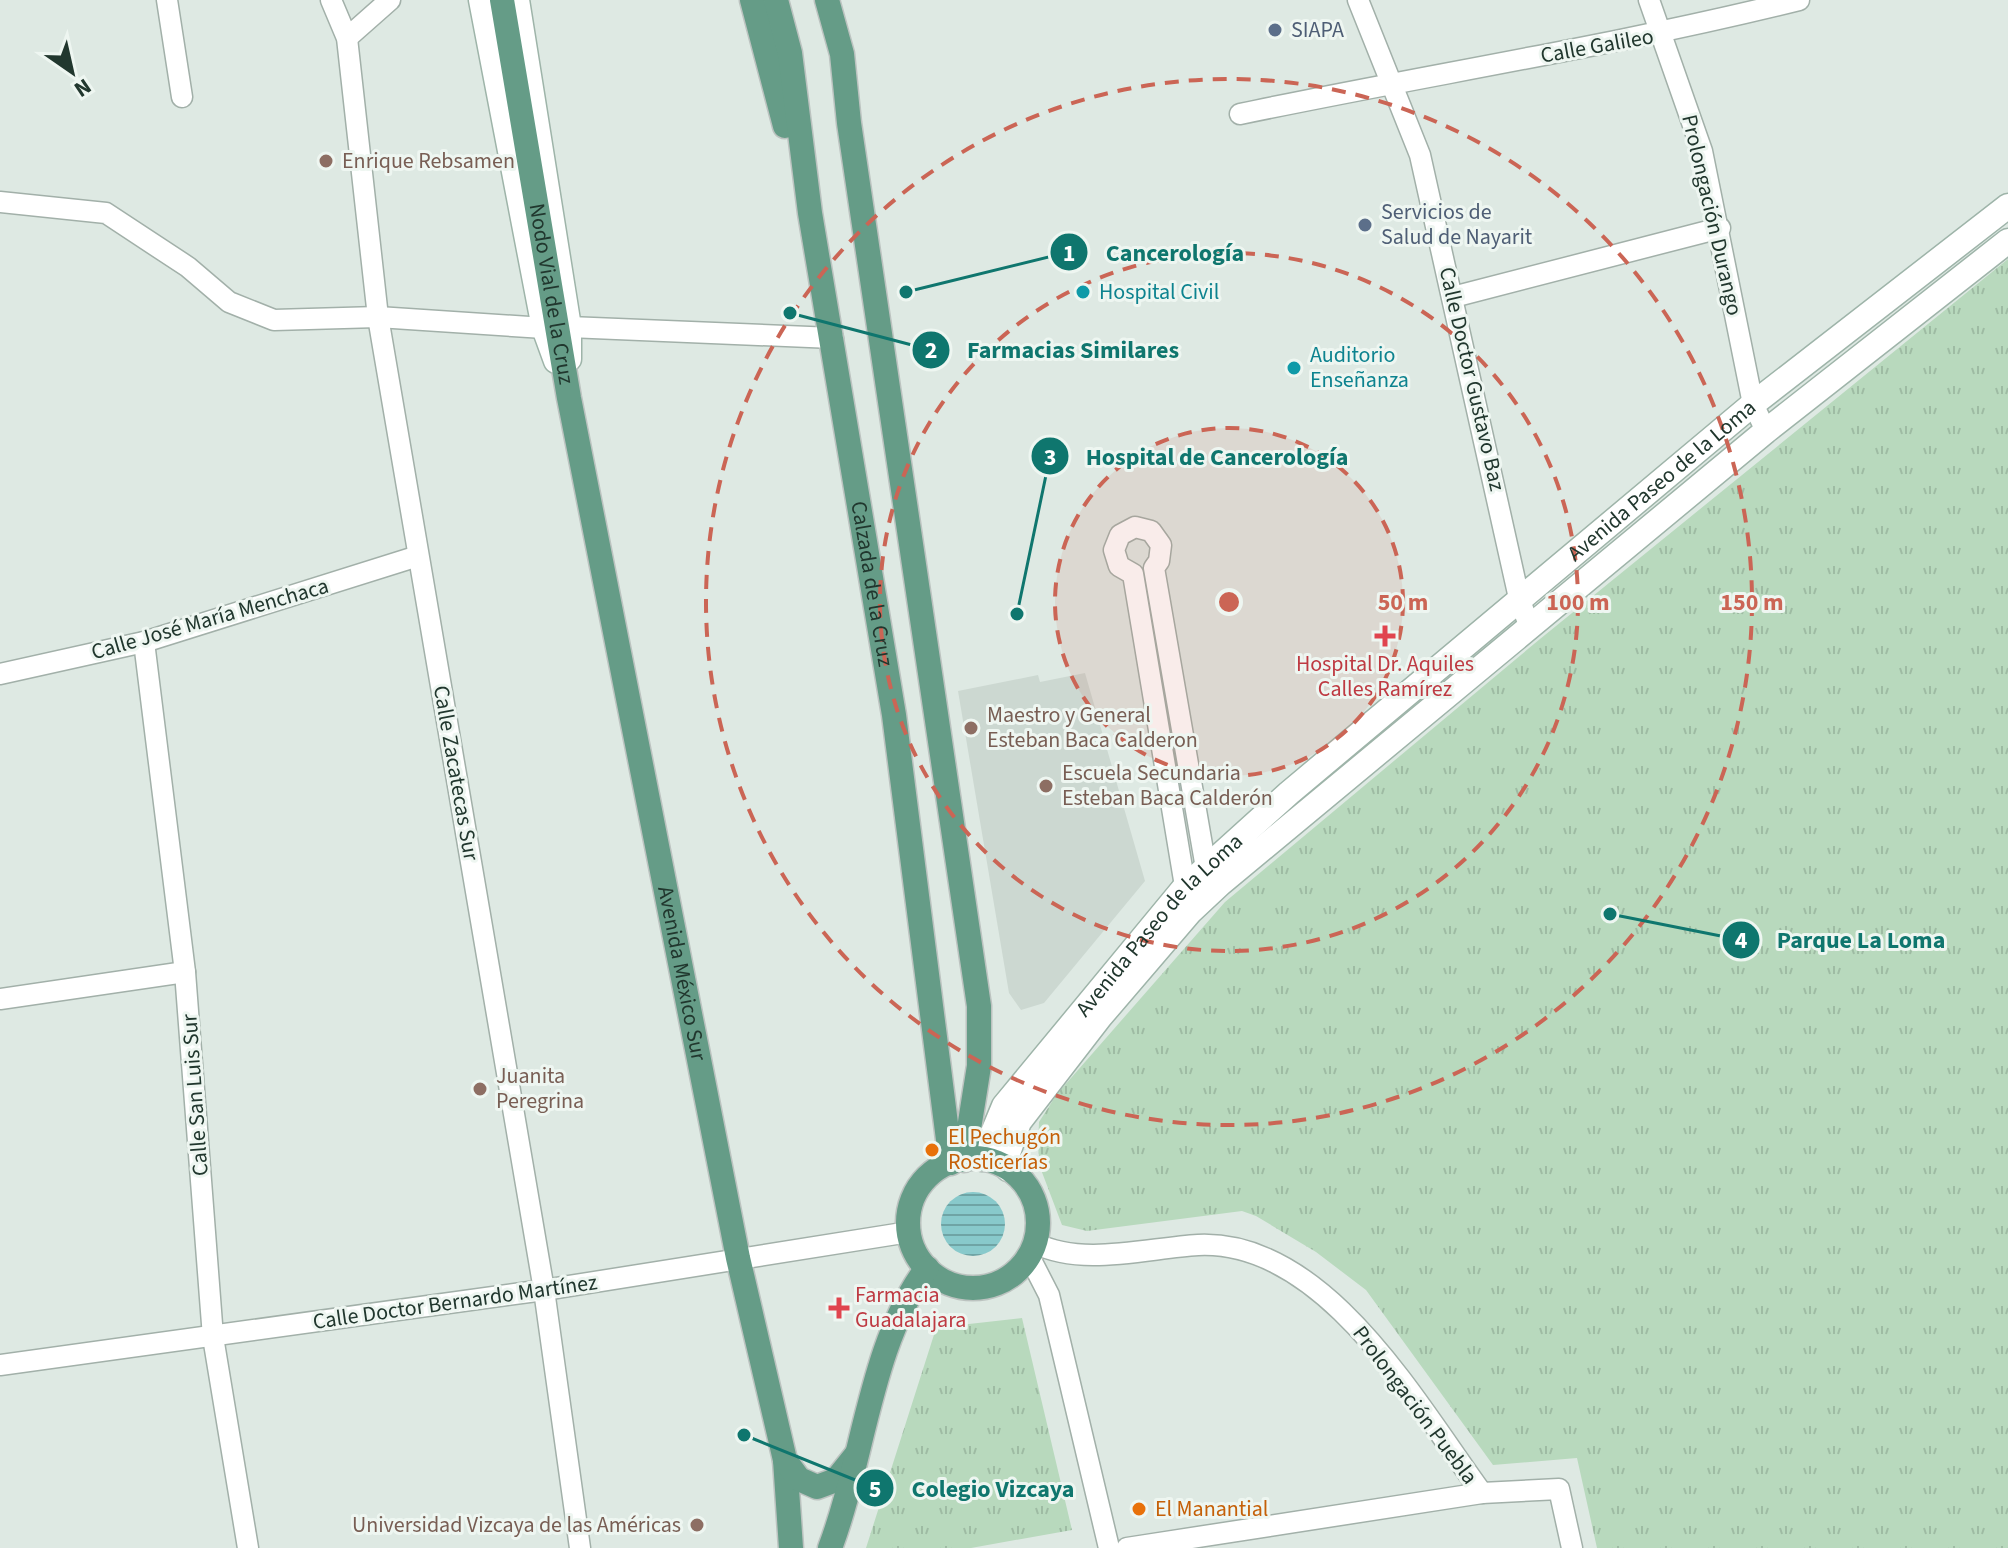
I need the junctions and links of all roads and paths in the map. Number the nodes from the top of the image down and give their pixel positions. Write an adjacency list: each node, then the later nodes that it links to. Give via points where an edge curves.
1 (167, 0): 17 (street)
2 (331, 0): 15 (street, Calle Zacatecas Sur)
3 (390, 0): 15 (street)
4 (481, 0): 28 (main road, Avenida México Sur)
5 (502, 0): 30 (main road, Nodo Vial de la Cruz)
6 (517, 0): 27 (main road, Avenida México Sur)
7 (752, 0): 22 (main road)
8 (814, 0): 19 (main road)
9 (827, 0): 19 (main road, via 842,54)
10 (1358, 0): 16 (street, Calle Doctor Gustavo Baz)
11 (1649, 0): 14 (street, Prolongación Durango)
12 (1799, 0): 14 (street, Calle Galileo)
13 (777, 3): 22 (main road, Calzada de la Cruz, via 790,53)
14 (1662, 34): 16 (street, Calle Galileo); 23 (street, Prolongación Durango, via 1702,151)
15 (347, 38): 26 (street, Calle Zacatecas Sur)
16 (1393, 82): 18 (street, Calle Galileo); 25 (street, Calle Doctor Gustavo Baz, via 1420,155)
17 (182, 97)
18 (1240, 114)
19 (849, 123): 34 (main road, Calzada de la Cruz)
20 (0, 202): 26 (street, via 106,213 188,267 229,302 274,320)
21 (2008, 206): 31 (main road, Avenida Paseo de la Loma)
22 (810, 213): 29 (main road, Calzada de la Cruz)
23 (1720, 228): 25 (street); 31 (street, Prolongación Durango)
24 (2008, 241): 32 (main road, Avenida Paseo de la Loma)
25 (1453, 297): 36 (street, Calle Doctor Gustavo Baz)
26 (378, 317): 28 (street); 33 (street, Calle Zacatecas Sur)
27 (569, 327): 29 (street); 30 (main road, Avenida México Sur)
28 (544, 328): 30 (main road, Avenida México Sur)
29 (833, 338): 35 (main road, Calzada de la Cruz)
30 (569, 398): 51 (main road, Avenida México Sur)
31 (1753, 404): 32 (street, Prolongación Durango); 36 (main road, Avenida Paseo de la Loma)
32 (1766, 431): 37 (main road, Avenida Paseo de la Loma)
33 (418, 556): 38 (street, Calle José María Menchaca); 53 (street, Calle Zacatecas Sur)
34 (917, 581): 35 (main road); 47 (main road, Calzada de la Cruz, via 979,1006 979,1066)
35 (875, 593): 47 (main road, Calzada de la Cruz)
36 (1519, 598): 37 (street, Calle Doctor Gustavo Baz); 42 (main road, Avenida Paseo de la Loma)
37 (1529, 625): 42 (main road, Avenida Paseo de la Loma)
38 (144, 642): 41 (street, Calle José María Menchaca); 45 (street, Calle San Luis Sur)
39 (1169, 648): 40 (street); 40 (street, via 1154,568 1161,545 1151,531 1135,527 1120,535 1114,550 1119,566 1133,574); 42 (street)
40 (1148, 652): 43 (street)
41 (0, 674)
42 (1213, 875): 43 (main road, Avenida Paseo de la Loma); 44 (main road, Avenida Paseo de la Loma)
43 (1184, 888): 44 (street); 47 (main road, Avenida Paseo de la Loma, via 1004,1106)
44 (1190, 912): 48 (main road, Avenida Paseo de la Loma, via 1019,1122)
45 (185, 972): 46 (street); 54 (street, Calle San Luis Sur)
46 (0, 999)
47 (966, 1161): 48 (main road); 49 (main road, via 936,1170 921,1184 911,1203)
48 (1008, 1169): 50 (main road, via 1028,1188 1036,1207 1039,1229)
49 (909, 1232): 51 (street, Calle Doctor Bernardo Martínez); 52 (main road)
50 (1032, 1249): 52 (main road, via 1020,1269 1002,1282 980,1288 957,1287); 58 (street, Prolongación Puebla, via 1090,1254 1202,1245 1225,1247 1274,1265 1322,1293 1361,1329); 63 (street, via 1049,1295)
51 (738, 1258): 53 (street, Calle Doctor Bernardo Martínez); 57 (main road, Avenida México Sur)
52 (927, 1268): 56 (main road, via 893,1324)
53 (544, 1290): 54 (street, Calle Doctor Bernardo Martínez); 60 (street, Calle Zacatecas Sur)
54 (213, 1337): 55 (street, Calle Doctor Bernardo Martínez); 59 (street, Calle San Luis Sur)
55 (0, 1365)
56 (863, 1442): 57 (main road, via 849,1467 826,1486 808,1485); 62 (main road)
57 (785, 1460): 61 (main road, Avenida México Sur)
58 (1482, 1493): 64 (street); 65 (street, via 1559,1489)
59 (248, 1548)
60 (580, 1548)
61 (791, 1548)
62 (830, 1548)
63 (1109, 1548)
64 (1127, 1548)
65 (1572, 1548)

